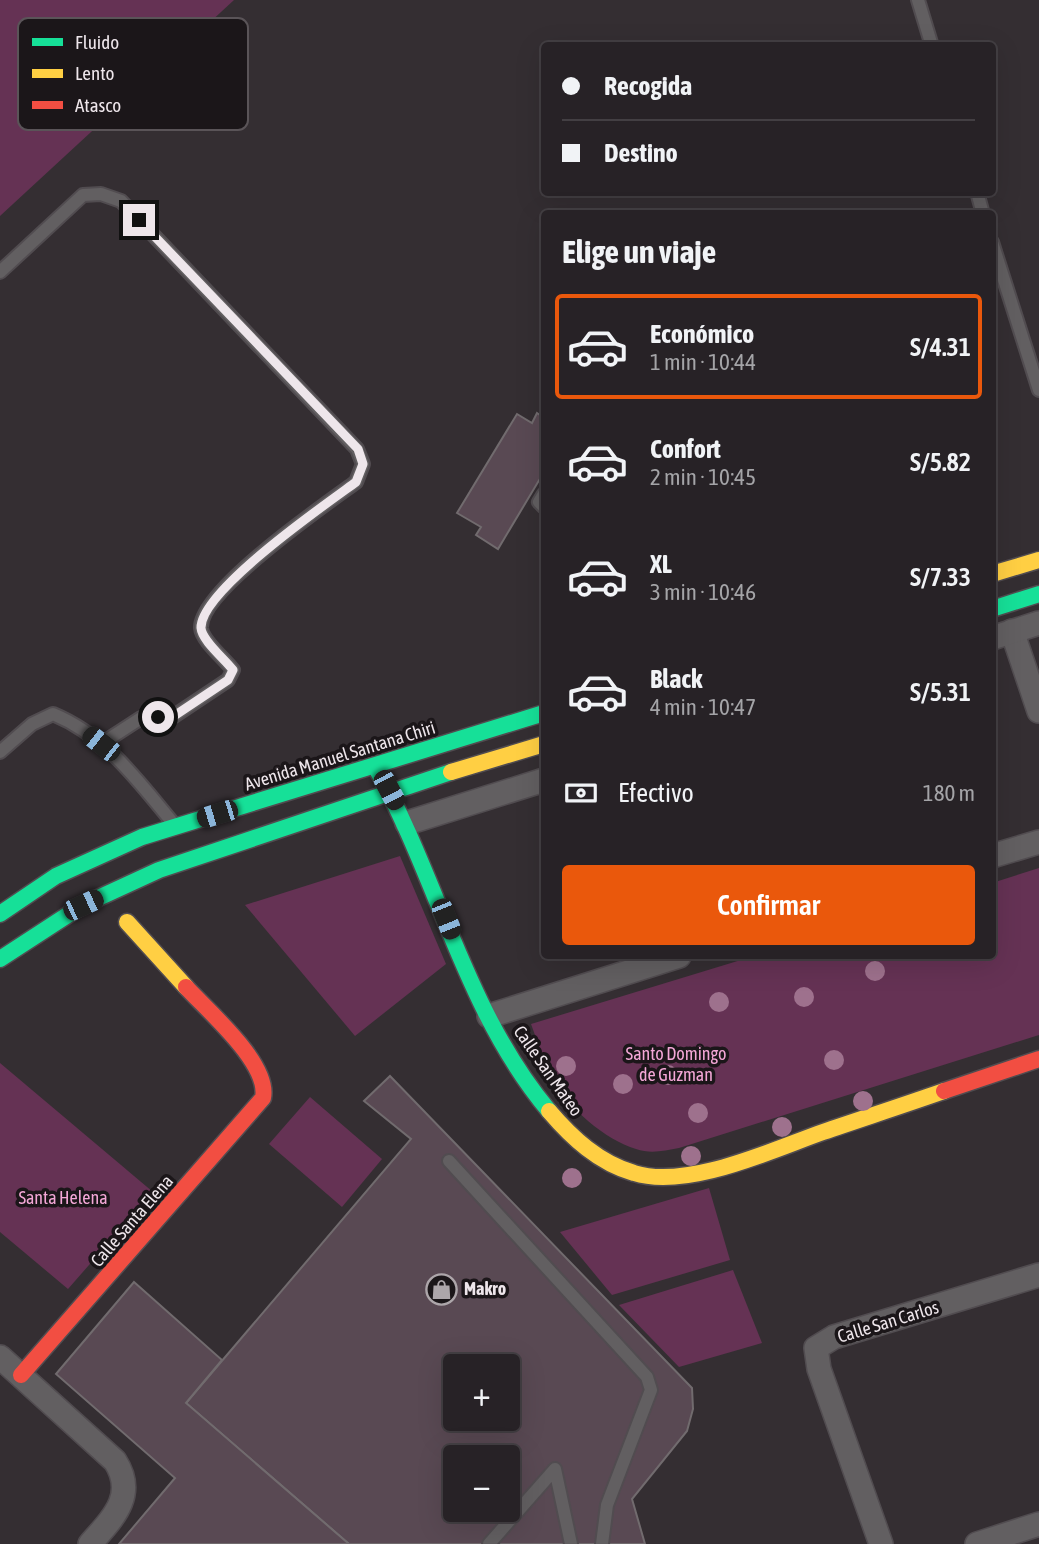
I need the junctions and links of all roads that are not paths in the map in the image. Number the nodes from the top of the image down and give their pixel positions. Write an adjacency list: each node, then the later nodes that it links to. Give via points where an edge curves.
1 (918, 0): 2 (lane)
2 (931, 42)
3 (996, 255): 5 (lane)
4 (0, 272): 14 (lane, via 83,195 101,194 121,201 358,449 363,464 356,482 262,551 210,607 201,632 233,670 228,680 174,716 141,718)
5 (1039, 390)
6 (1039, 560): 7 (street)
7 (996, 573)
8 (1039, 594): 9 (street)
9 (996, 608)
10 (1039, 623): 11 (street)
11 (1002, 635): 12 (street)
12 (1039, 711)
13 (541, 714): 17 (street, Avenida Manuel Santana Chiri)
14 (101, 744): 16 (lane, via 75,723 54,715 32,724); 21 (lane, via 122,761)
15 (541, 745): 19 (street)
16 (0, 752)
17 (375, 766): 19 (street, Calle San Mateo); 21 (street, Avenida Manuel Santana Chiri)
18 (541, 780): 20 (street)
19 (389, 790): 20 (street, Calle San Mateo); 26 (street, via 159,870 83,905)
20 (407, 823): 28 (street, Calle San Mateo)
21 (176, 826): 24 (street, Avenida Manuel Santana Chiri, via 55,876)
22 (1039, 842): 23 (street)
23 (996, 855)
24 (0, 914)
25 (127, 922): 33 (street, Calle Santa Elena, via 259,1068 265,1088 258,1107)
26 (0, 959)
27 (670, 959): 28 (street)
28 (489, 1016): 29 (street, Calle San Mateo, via 519,1068 569,1133 610,1164 656,1177 713,1168)
29 (1039, 1059)
30 (449, 1161): 38 (lane, via 647,1377 651,1390 607,1505)
31 (1039, 1275): 39 (street, Calle San Carlos, via 834,1337 816,1348 819,1370)
32 (0, 1357): 33 (street)
33 (21, 1375): 35 (street, via 122,1472 123,1497 113,1518)
34 (1039, 1524): 40 (street)
35 (90, 1544)
36 (489, 1544): 37 (lane, via 555,1469)
37 (571, 1544)
38 (603, 1544)
39 (881, 1544)
40 (977, 1544)

